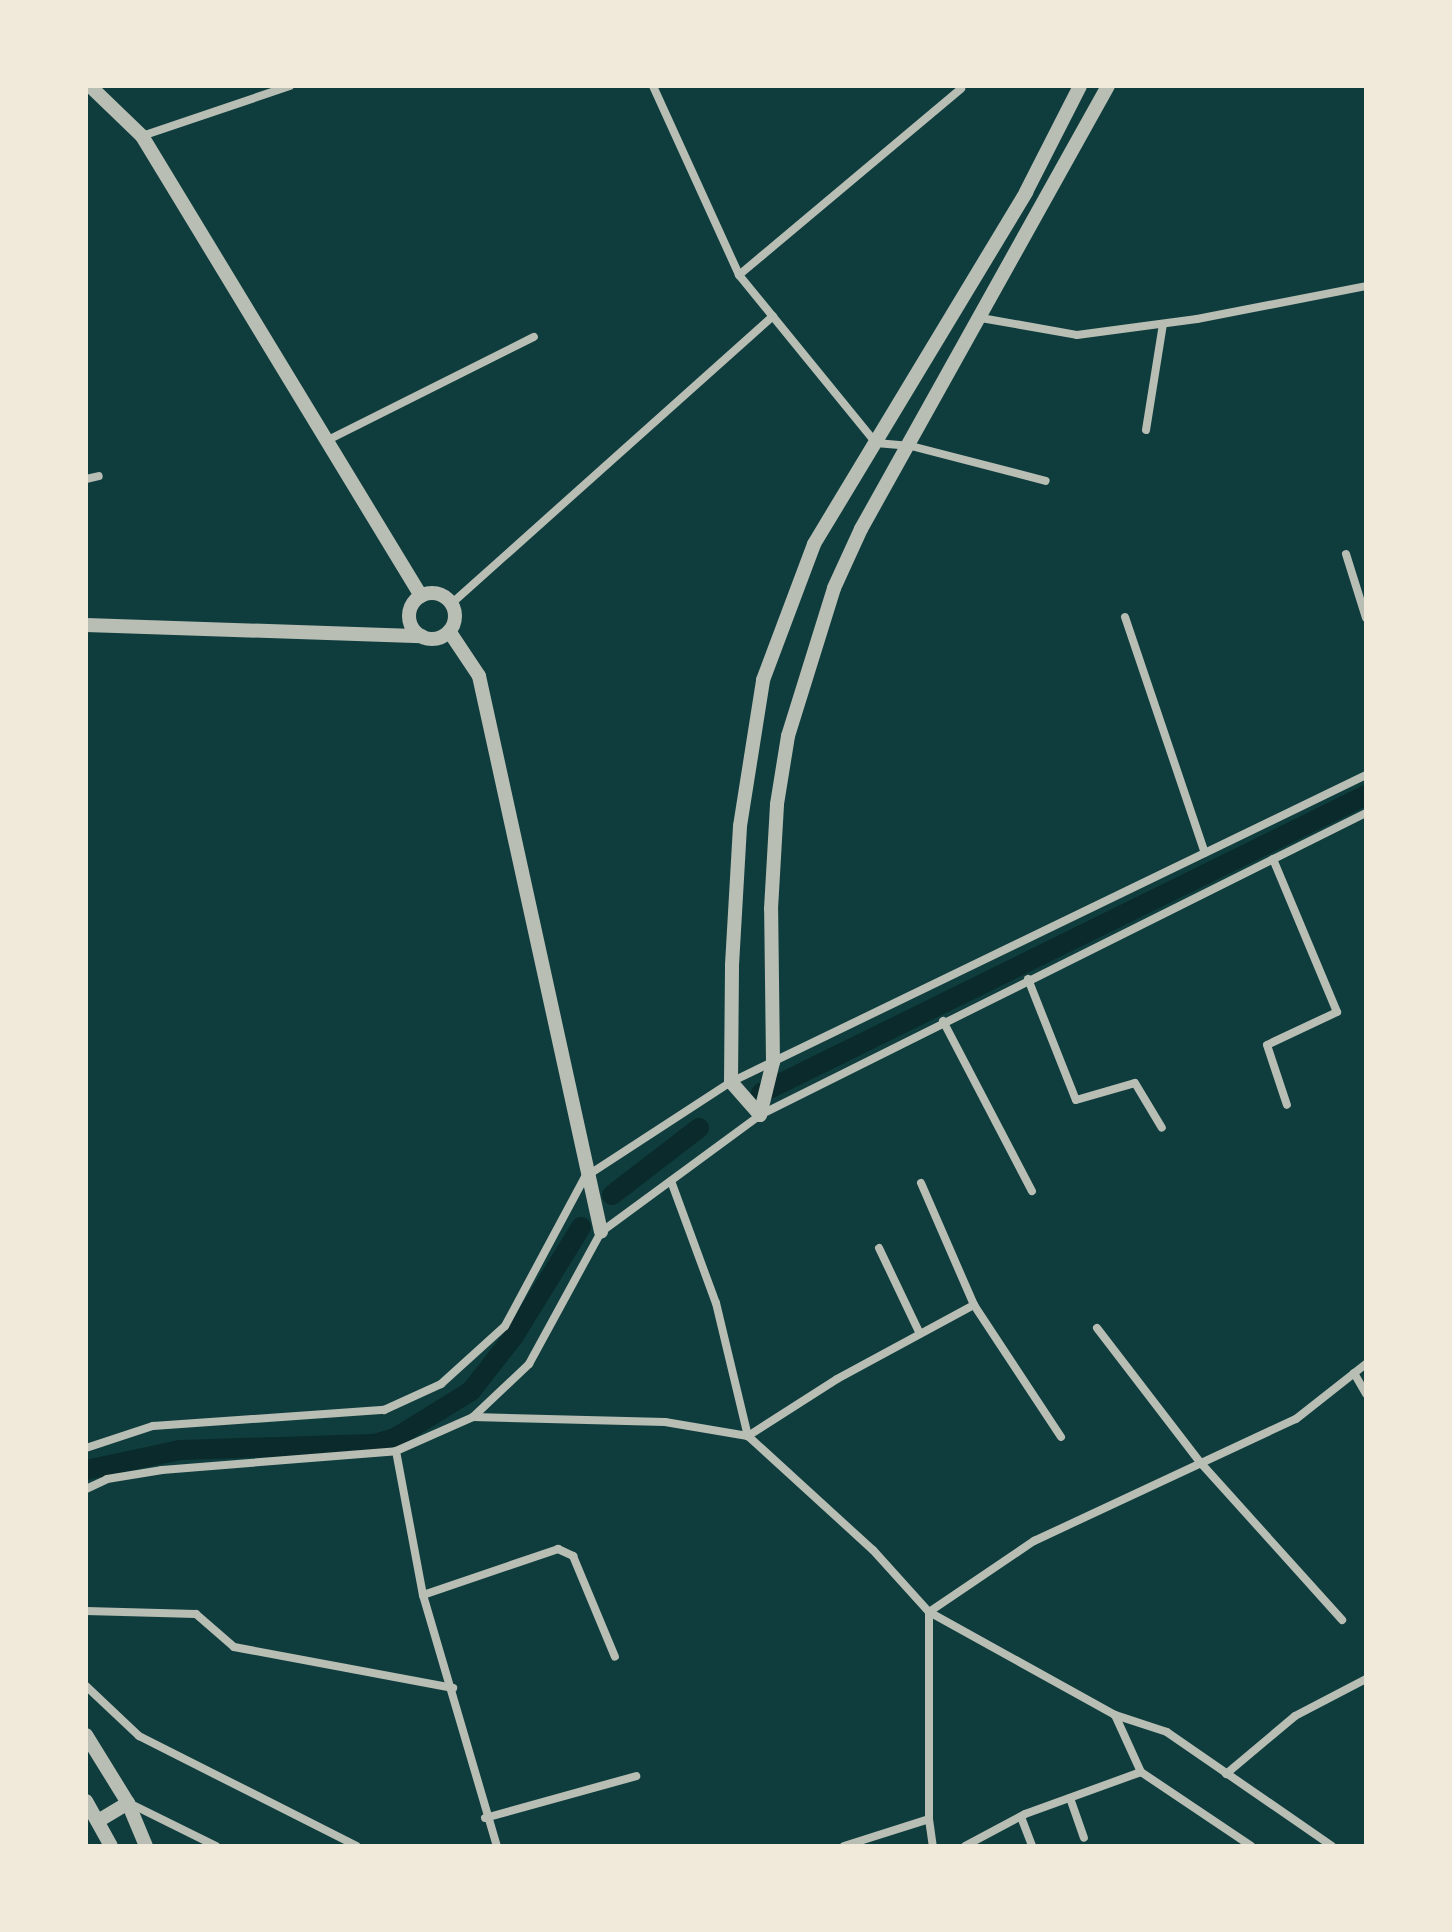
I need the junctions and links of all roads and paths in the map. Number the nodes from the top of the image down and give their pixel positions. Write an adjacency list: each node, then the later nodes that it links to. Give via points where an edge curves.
1 (90, 86): 7 (street)
2 (290, 86): 7 (street)
3 (653, 86): 8 (street)
4 (1080, 86): 16 (street, via 1026,192)
5 (1108, 86): 11 (street)
6 (961, 89): 8 (street)
7 (142, 136): 15 (street)
8 (739, 275): 10 (street)
9 (1366, 286): 12 (street)
10 (773, 316): 16 (street); 23 (street)
11 (981, 318): 12 (street, via 1077,335); 17 (street)
12 (1163, 324): 14 (street)
13 (534, 337): 15 (street)
14 (1146, 430)
15 (330, 439): 22 (street)
16 (876, 443): 17 (street); 36 (street, via 814,544 763,680 740,826)
17 (911, 446): 20 (street); 35 (street, via 861,529 834,588 788,736 777,804 771,909)
18 (99, 476): 19 (street)
19 (86, 479)
20 (1046, 481)
21 (1346, 554): 25 (street)
22 (421, 596): 23 (street, via 435,593); 28 (street, via 409,613 412,627)
23 (451, 604): 27 (street, via 454,618)
24 (1125, 617): 31 (street)
25 (1366, 618)
26 (86, 625): 28 (street)
27 (449, 631): 28 (street, via 434,638); 40 (street, via 479,676)
28 (422, 636)
29 (1366, 775): 31 (street)
30 (1366, 813): 32 (street)
31 (1205, 853): 35 (street)
32 (1273, 859): 33 (street); 37 (street, via 1337,1012 1267,1045)
33 (1028, 979): 34 (street); 39 (street, via 1076,1100 1135,1083)
34 (943, 1021): 38 (street); 43 (street)
35 (773, 1062): 36 (street); 38 (street)
36 (731, 1082): 38 (street); 40 (street)
37 (1287, 1105)
38 (760, 1115): 41 (street)
39 (1162, 1128)
40 (585, 1177): 44 (street); 55 (street, via 505,1326 441,1384 384,1410 153,1426)
41 (671, 1181): 44 (street); 53 (street, via 716,1303)
42 (921, 1183): 46 (street)
43 (1032, 1191)
44 (601, 1232): 52 (street, via 529,1364)
45 (879, 1248): 48 (street)
46 (974, 1305): 48 (street); 54 (street)
47 (1097, 1328): 57 (street)
48 (920, 1334): 53 (street)
49 (1366, 1364): 50 (street)
50 (1354, 1373): 51 (street); 57 (street, via 1296,1419)
51 (1366, 1394)
52 (473, 1417): 53 (street, via 665,1422); 56 (street)
53 (748, 1436): 61 (street, via 873,1550)
54 (1061, 1437)
55 (86, 1448)
56 (396, 1451): 58 (street, via 162,1470 107,1479); 59 (street)
57 (1199, 1461): 61 (street, via 1034,1541); 62 (street)
58 (86, 1489)
59 (423, 1595): 63 (street, via 558,1549 573,1556); 66 (street)
60 (86, 1611): 66 (street, via 196,1614 234,1647)
61 (929, 1612): 67 (street); 77 (street)
62 (1342, 1620)
63 (615, 1657)
64 (1366, 1679): 70 (street, via 1295,1716)
65 (86, 1686): 83 (street, via 139,1736)
66 (453, 1688): 76 (street)
67 (1115, 1715): 69 (street); 70 (street, via 1167,1732)
68 (86, 1735): 74 (street)
69 (1141, 1772): 72 (street); 89 (street)
70 (1226, 1774): 90 (street)
71 (636, 1776): 76 (street)
72 (1070, 1798): 75 (street); 79 (street)
73 (86, 1801): 78 (street)
74 (128, 1803): 78 (street); 81 (street); 82 (street)
75 (1021, 1817): 87 (street); 88 (street)
76 (485, 1818): 84 (street)
77 (929, 1819): 85 (street); 86 (street)
78 (98, 1821): 80 (street)
79 (1084, 1838)
80 (111, 1846)
81 (146, 1846)
82 (216, 1846)
83 (357, 1846)
84 (497, 1846)
85 (844, 1846)
86 (933, 1846)
87 (965, 1846)
88 (1032, 1846)
89 (1251, 1846)
90 (1332, 1846)

